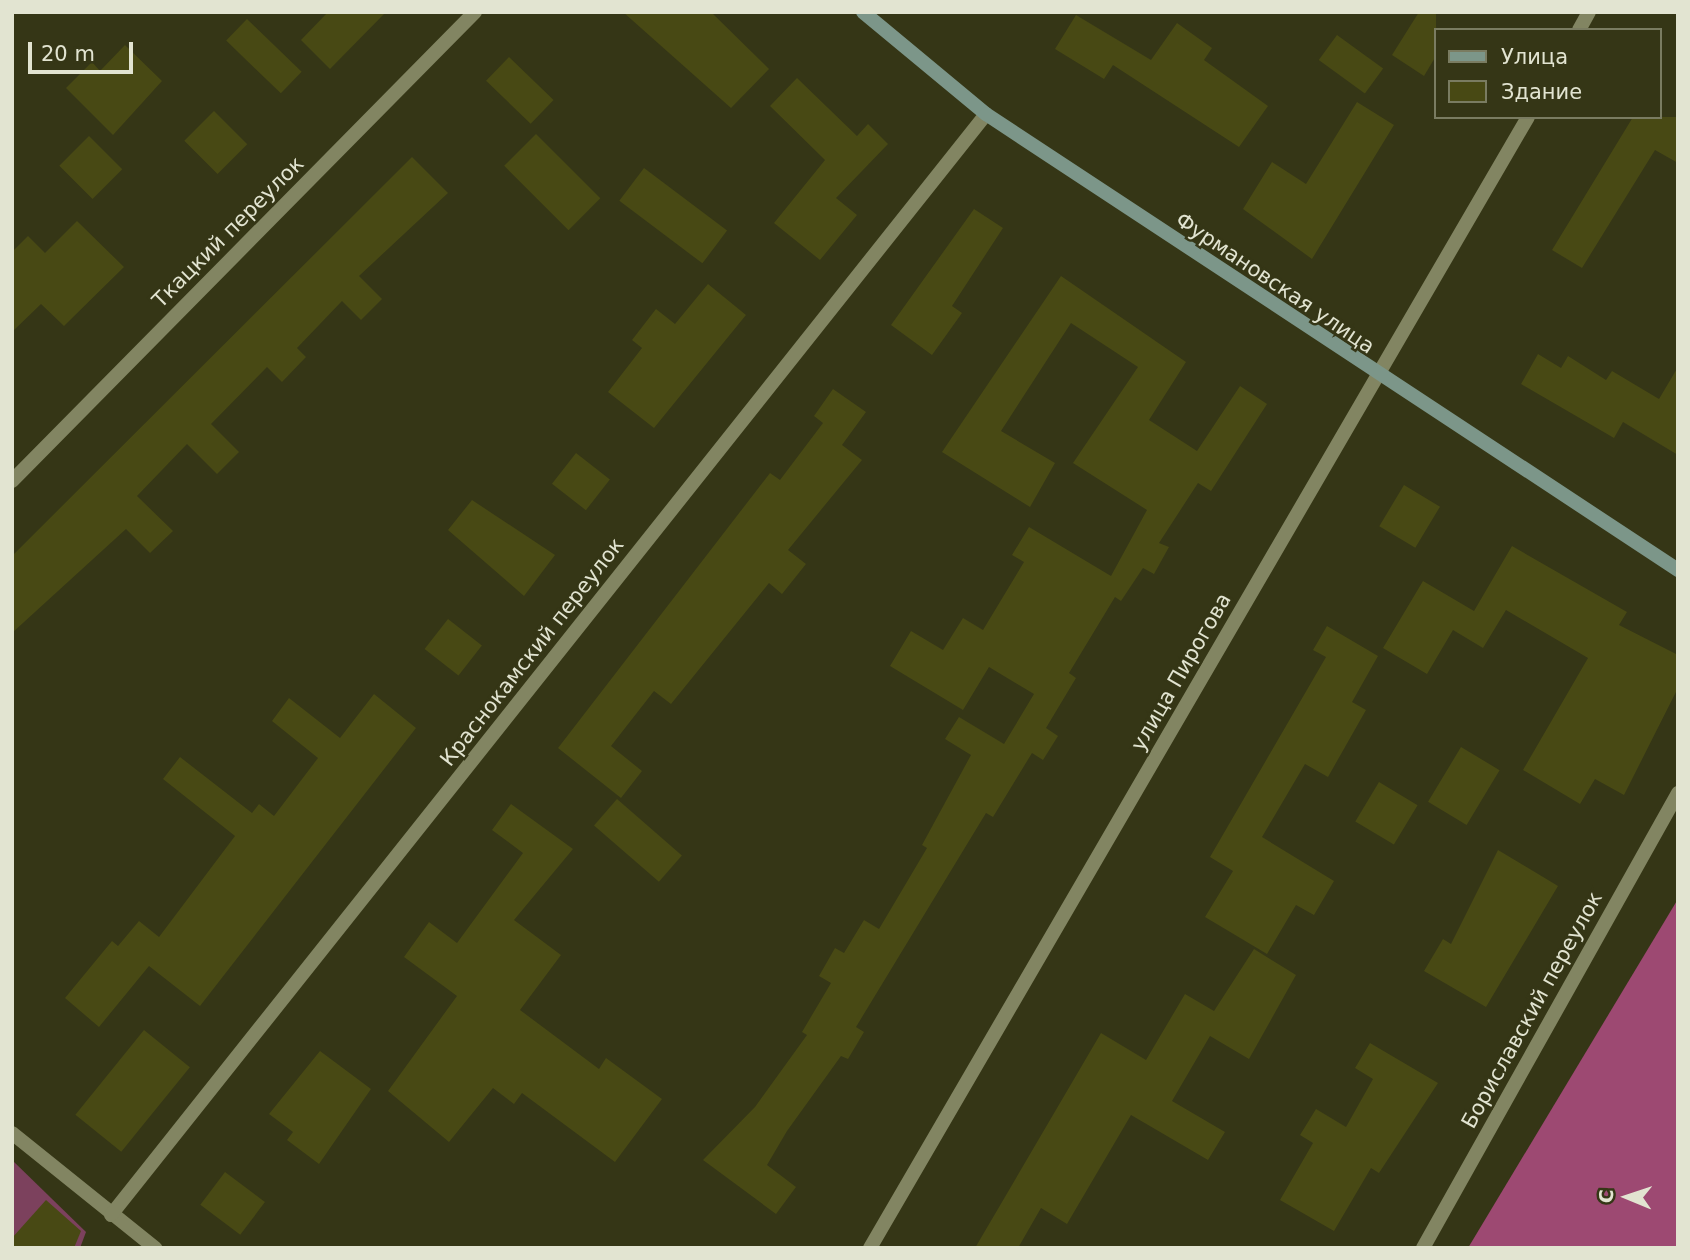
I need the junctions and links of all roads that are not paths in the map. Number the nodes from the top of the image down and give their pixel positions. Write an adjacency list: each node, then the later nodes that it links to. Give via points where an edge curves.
1 (475, 12): 8 (street, Ткацкий переулок)
2 (863, 12): 5 (street, Фурмановская улица)
3 (1589, 12): 4 (street)
4 (1580, 28)
5 (986, 114): 7 (street, Фурмановская улица); 12 (street, Краснокамский переулок)
6 (1527, 119): 7 (street, улица Пирогова)
7 (1377, 377): 9 (street, Фурмановская улица); 14 (street, улица Пирогова)
8 (12, 481)
9 (1678, 570)
10 (1678, 793): 15 (street, Бориславский переулок)
11 (12, 1133): 12 (street)
12 (111, 1215): 13 (street)
13 (155, 1248)
14 (870, 1248)
15 (1423, 1248)

